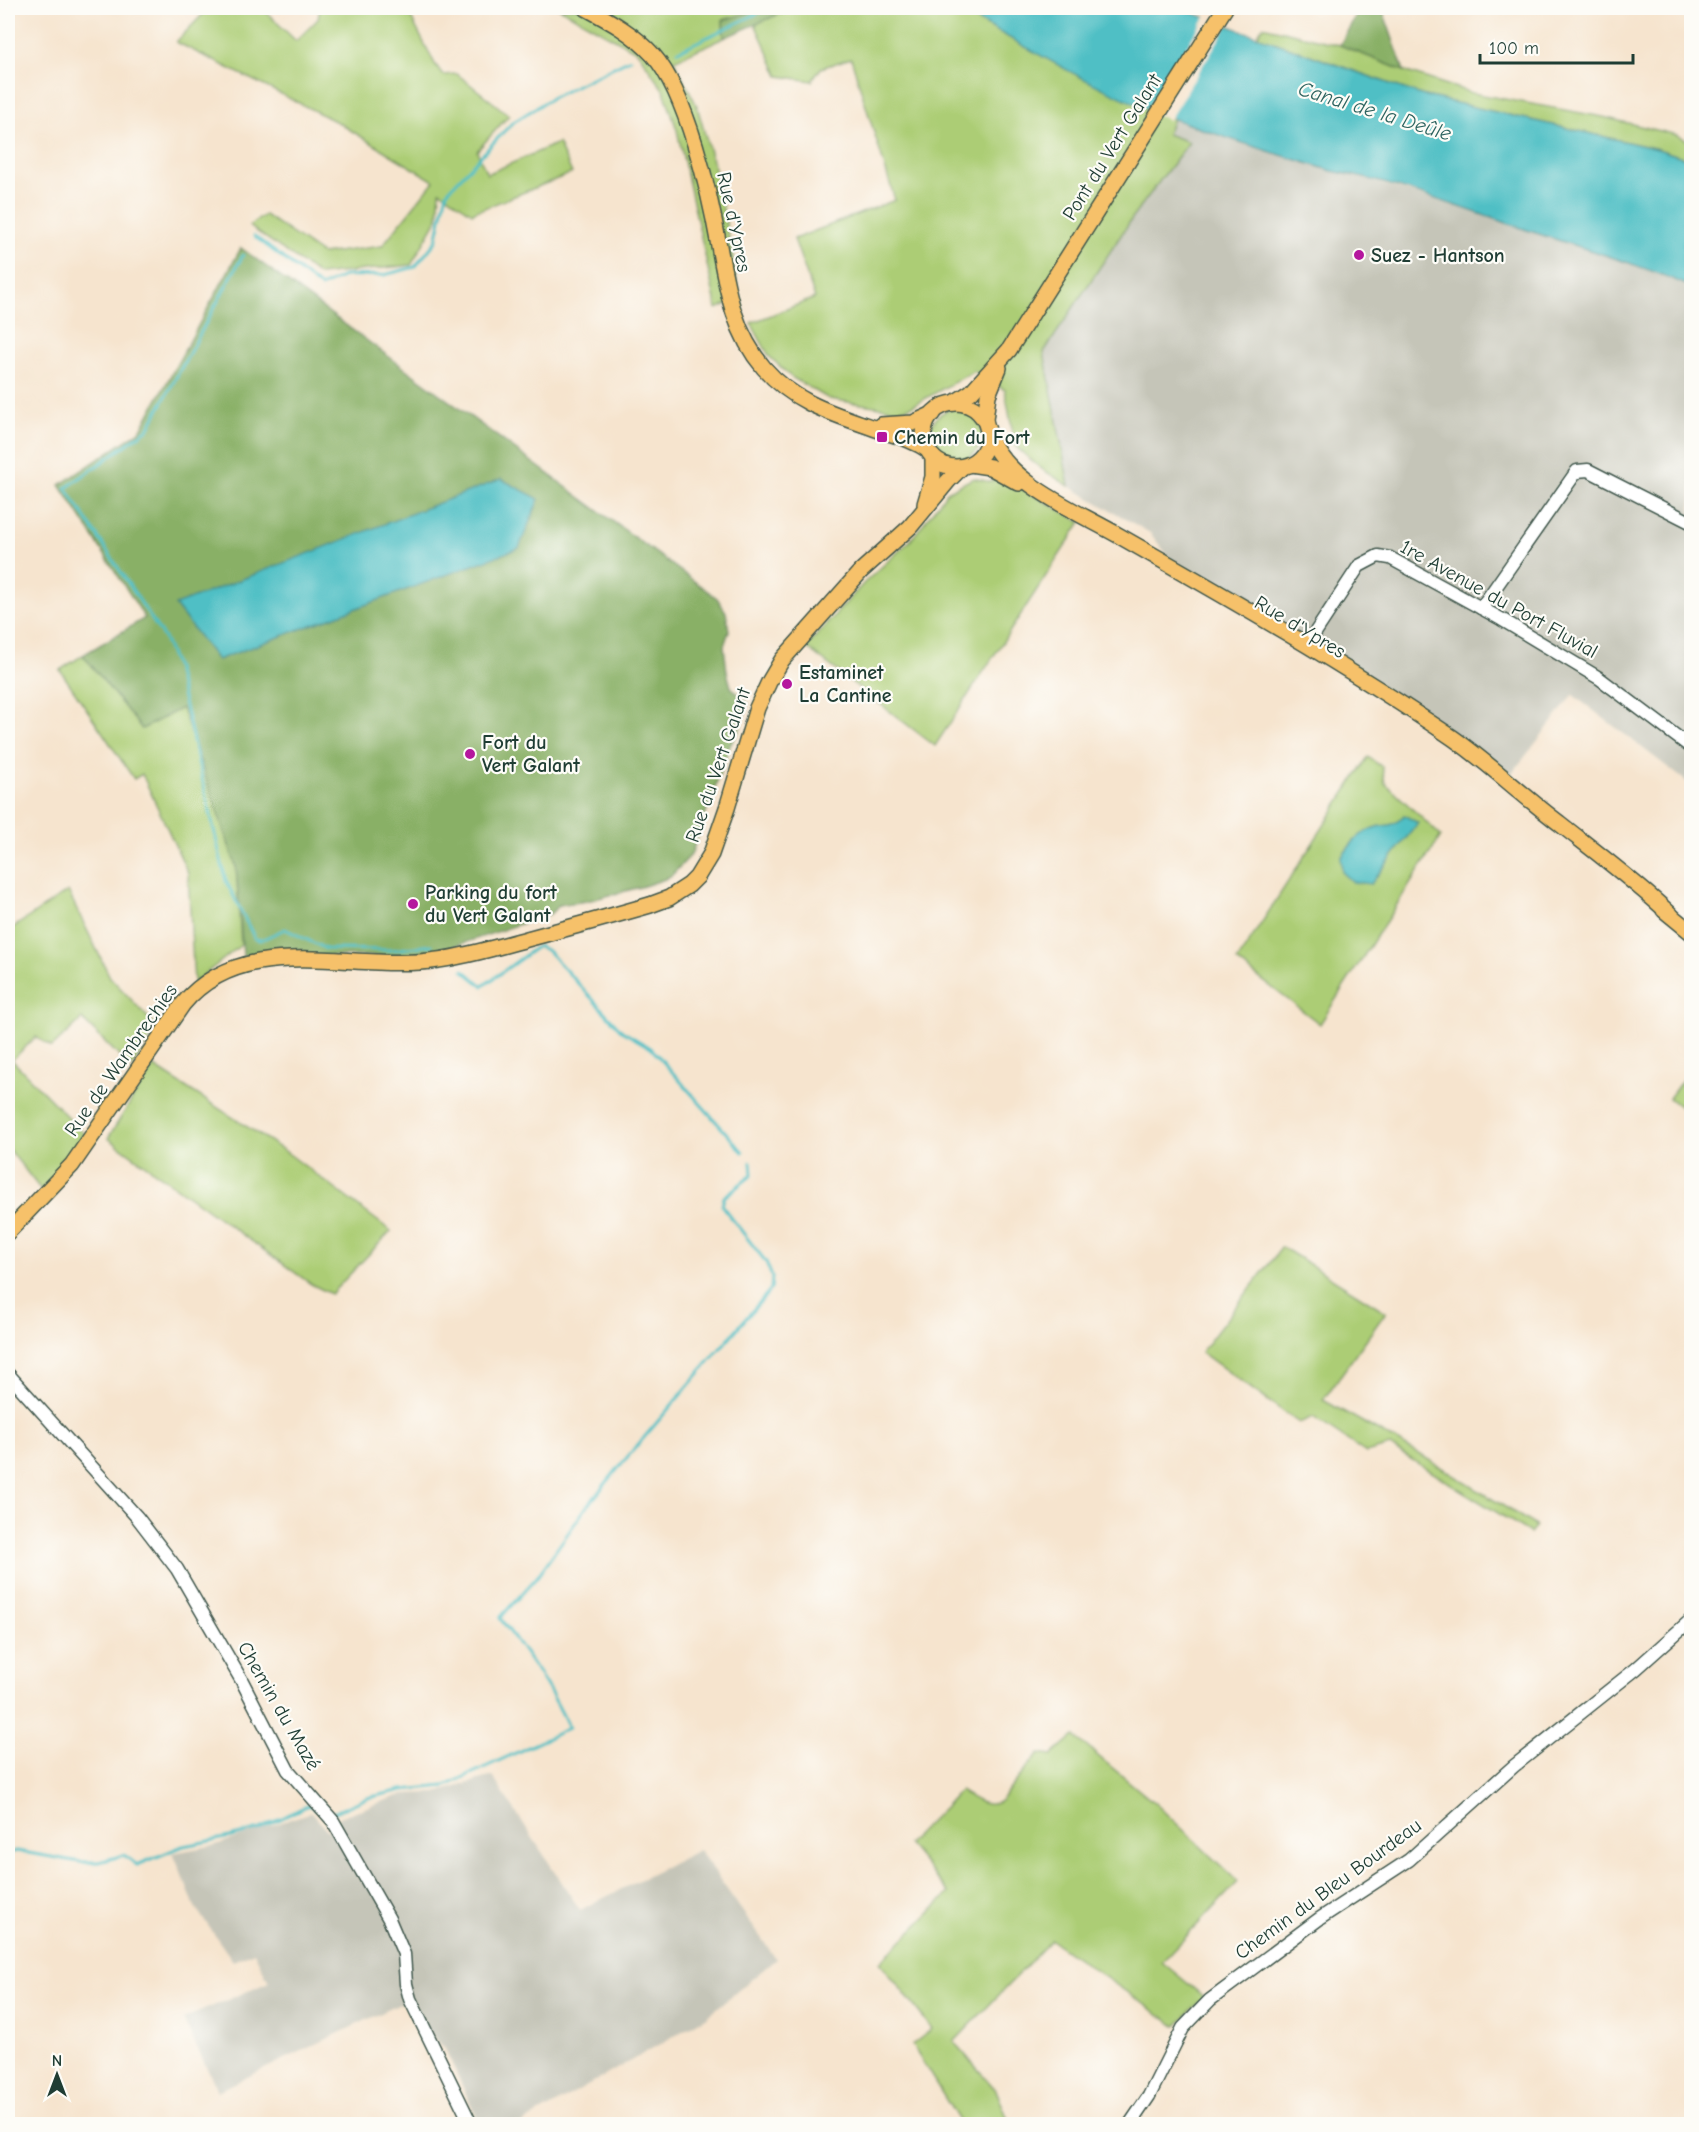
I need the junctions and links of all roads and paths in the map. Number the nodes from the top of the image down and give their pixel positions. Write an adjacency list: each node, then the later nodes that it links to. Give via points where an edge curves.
1 (586, 8): 6 (main road, Rue d'Ypres, via 645,46 673,87 706,186 731,307 753,354 795,397 827,413)
2 (1225, 8): 3 (main road, Pont du Vert Galant)
3 (1009, 350): 4 (main road, via 971,393); 7 (main road, via 988,395)
4 (954, 403): 5 (main road); 7 (main road, via 972,407)
5 (933, 414): 6 (main road, Rue d'Ypres, via 907,424); 8 (main road, via 924,433)
6 (861, 422): 8 (main road, Rue d'Ypres, via 911,441)
7 (987, 426): 9 (main road, via 986,449); 10 (main road, Rue d'Ypres, via 998,452 1017,472)
8 (930, 453): 9 (main road, via 944,465); 11 (main road, via 932,483)
9 (966, 466): 10 (main road, Rue d'Ypres, via 990,467); 11 (main road, via 948,481)
10 (1062, 503): 13 (main road, Rue d'Ypres)
11 (916, 520): 19 (main road, Rue du Vert Galant, via 861,571 777,667 757,708 715,845 693,882 677,894 650,905)
12 (1692, 523): 14 (street, via 1588,470 1577,471)
13 (1186, 574): 15 (main road, Rue d'Ypres); 16 (main road, Rue d'Ypres, via 1244,618 1340,675)
14 (1481, 608): 15 (street, 1re Avenue du Port Fluvial, via 1390,558 1378,556 1359,566); 17 (street, 1re Avenue du Port Fluvial, via 1599,678)
15 (1307, 645): 16 (main road, Rue d'Ypres)
16 (1400, 704): 18 (main road, Rue d'Ypres, via 1455,740 1561,825 1614,879)
17 (1692, 748)
18 (1692, 933)
19 (439, 960): 20 (main road, Rue de Wambrechies, via 275,959 249,962 218,974 199,986 183,1004 81,1153)
20 (8, 1232)
21 (8, 1374): 23 (street, Chemin du Mazé, via 172,1561 288,1770 333,1821 397,1933 410,1999)
22 (1692, 1619): 24 (street, Chemin du Bleu Bourdeau, via 1514,1766 1409,1860 1327,1914 1210,2000 1183,2028 1149,2096)
23 (471, 2124)
24 (1130, 2124)

